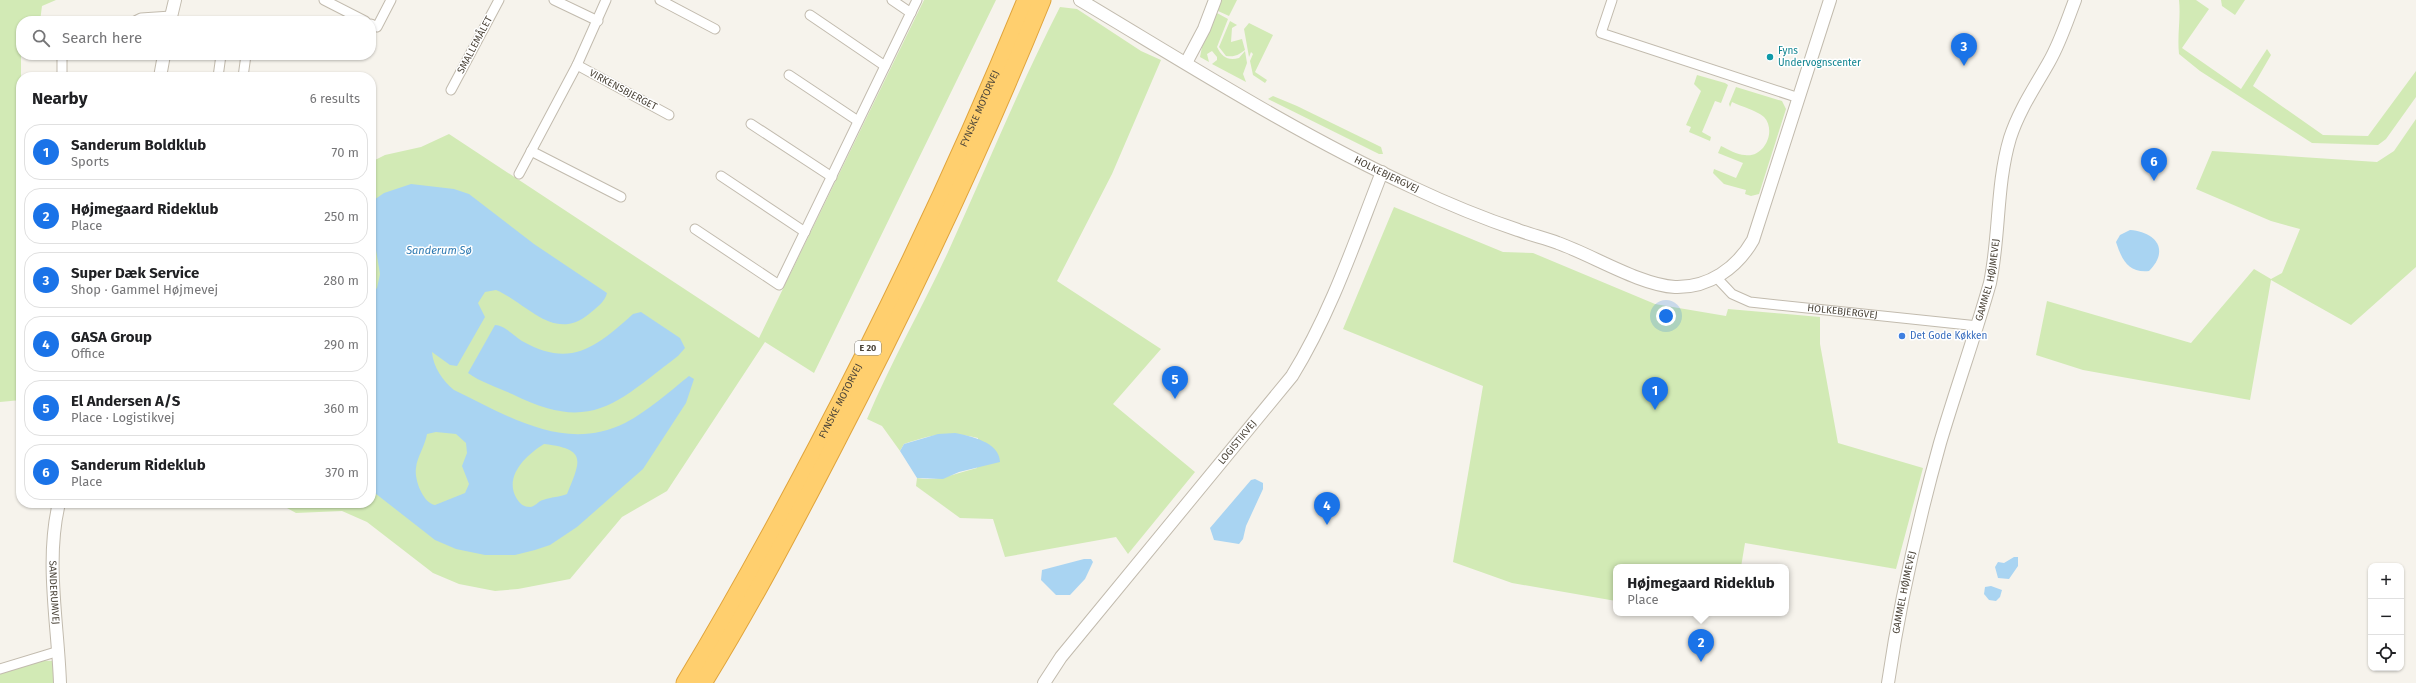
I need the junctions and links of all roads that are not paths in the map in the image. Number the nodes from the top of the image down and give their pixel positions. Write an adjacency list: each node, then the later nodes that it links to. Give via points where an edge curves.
1 (175, 0): 19 (street)
2 (324, 0): 20 (street)
3 (391, 0): 22 (street)
4 (499, 0): 36 (street, SMALLEMÅLET)
5 (554, 0): 21 (street)
6 (606, 0): 21 (street, VIRKENSBJERGET)
7 (660, 0): 23 (street)
8 (892, 0): 17 (street)
9 (918, 0): 17 (street)
10 (1026, 0): 55 (highway, FYNSKE MOTORVEJ / E 20, via 933,213 852,378 789,500)
11 (1042, 0): 56 (highway, FYNSKE MOTORVEJ / E 20, via 956,199 908,300 802,506)
12 (1215, 0): 28 (street)
13 (1612, 0): 37 (street, via 1601,33)
14 (1830, 0): 37 (street, HOLKEBJERGVEJ)
15 (2075, 0): 50 (street, GAMMEL HØJMEVEJ, via 2050,61 2024,105 2010,138 2004,166 1995,258)
16 (1081, 1): 28 (street, HOLKEBJERGVEJ)
17 (911, 13): 30 (street)
18 (810, 15): 30 (street)
19 (171, 16)
20 (355, 16)
21 (598, 21): 29 (street, VIRKENSBJERGET)
22 (376, 26)
23 (716, 29)
24 (62, 60): 31 (street)
25 (163, 60): 32 (street)
26 (220, 60): 33 (street)
27 (245, 60): 34 (street)
28 (1186, 63): 42 (street, HOLKEBJERGVEJ, via 1281,119)
29 (577, 65): 38 (street, VIRKENSBJERGET); 41 (street, VIRKENSBJERGET)
30 (885, 66): 39 (street)
31 (62, 72)
32 (161, 72)
33 (219, 72)
34 (244, 72)
35 (789, 75): 39 (street)
36 (451, 90)
37 (1799, 98): 49 (street, HOLKEBJERGVEJ, via 1753,240 1736,263)
38 (669, 114)
39 (858, 121): 45 (street)
40 (751, 124): 45 (street)
41 (531, 150): 43 (street, VIRKENSBJERGET); 46 (street)
42 (1382, 172): 49 (street, HOLKEBJERGVEJ, via 1496,222 1558,243 1655,283 1684,286); 57 (street, LOGISTIKVEJ, via 1324,317 1312,344 1292,376 1066,651)
43 (519, 174)
44 (721, 176): 48 (street)
45 (832, 177): 48 (street)
46 (621, 198)
47 (695, 230): 48 (street, via 779,285)
48 (805, 232)
49 (1716, 277): 50 (street, HOLKEBJERGVEJ, via 1732,294 1750,302)
50 (1978, 326): 58 (street, GAMMEL HØJMEVEJ, via 1941,442 1912,550 1902,590)
51 (58, 508): 52 (street, SANDERUMVEJ, via 52,552)
52 (59, 651): 53 (street); 54 (street, SANDERUMVEJ)
53 (0, 669)
54 (60, 683)
55 (685, 683)
56 (703, 683)
57 (1044, 683)
58 (1888, 683)

